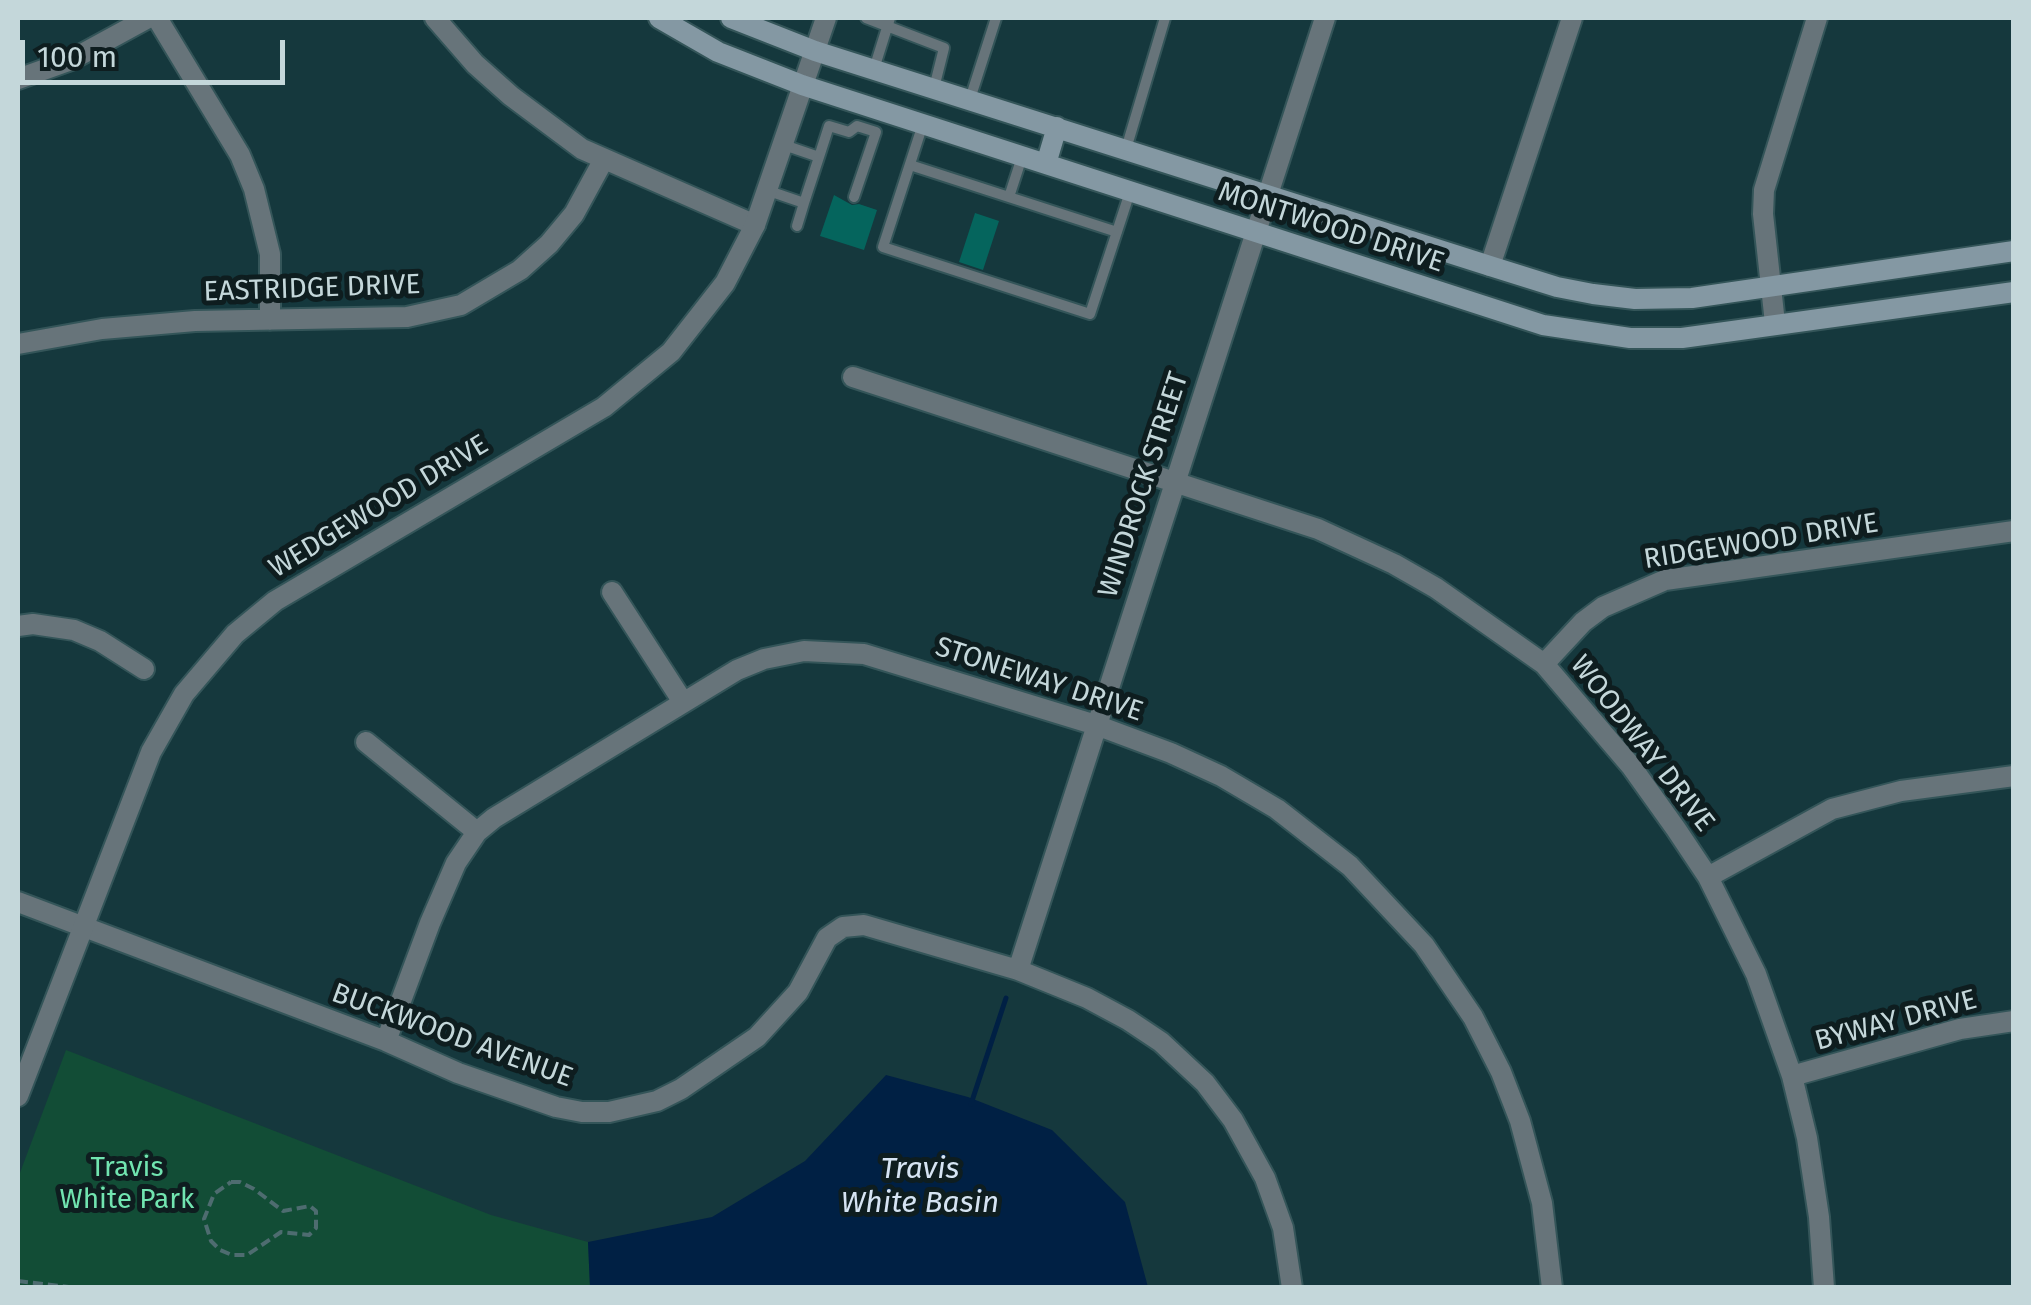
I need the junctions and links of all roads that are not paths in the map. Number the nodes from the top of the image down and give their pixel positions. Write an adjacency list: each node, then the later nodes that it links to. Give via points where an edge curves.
1 (148, 18): 18 (street)
2 (157, 18): 47 (street, via 254,189 270,254)
3 (434, 18): 30 (street, via 510,96)
4 (658, 18): 19 (main road, MONTWOOD DRIVE, via 718,52)
5 (731, 18): 16 (main road, MONTWOOD DRIVE)
6 (826, 18): 16 (street, WEDGEWOOD DRIVE)
7 (864, 18): 14 (lane)
8 (905, 18): 15 (lane)
9 (996, 18): 21 (lane)
10 (1166, 18): 27 (lane)
11 (1325, 18): 35 (street, WINDROCK STREET)
12 (1572, 18): 44 (street)
13 (1817, 18): 45 (street, via 1764,190)
14 (888, 22): 15 (lane); 17 (lane)
15 (901, 32): 20 (lane, via 944,48)
16 (815, 51): 17 (main road, MONTWOOD DRIVE); 19 (street, WEDGEWOOD DRIVE)
17 (874, 69): 20 (main road, MONTWOOD DRIVE)
18 (18, 79)
19 (802, 85): 22 (main road, MONTWOOD DRIVE); 26 (street, WEDGEWOOD DRIVE)
20 (934, 88): 21 (main road, MONTWOOD DRIVE)
21 (970, 99): 24 (main road, MONTWOOD DRIVE)
22 (884, 110): 23 (main road, MONTWOOD DRIVE); 25 (lane)
23 (923, 123): 28 (main road, MONTWOOD DRIVE); 32 (lane)
24 (1057, 127): 27 (main road, MONTWOOD DRIVE); 31 (main road)
25 (876, 132): 29 (lane, via 830,126); 36 (lane)
26 (784, 145): 29 (lane); 33 (street, WEDGEWOOD DRIVE)
27 (1126, 148): 35 (main road, MONTWOOD DRIVE)
28 (1022, 156): 31 (main road, MONTWOOD DRIVE); 37 (lane)
29 (819, 157): 38 (lane)
30 (603, 160): 39 (street); 47 (street, EASTRIDGE DRIVE, via 549,244 484,294 407,317)
31 (1046, 164): 34 (main road, MONTWOOD DRIVE)
32 (910, 165): 37 (lane); 41 (lane, via 883,247 1052,302 1090,314)
33 (769, 190): 38 (lane); 39 (street, WEDGEWOOD DRIVE)
34 (1130, 192): 41 (lane); 42 (main road, MONTWOOD DRIVE)
35 (1267, 194): 42 (street, WINDROCK STREET); 44 (main road, MONTWOOD DRIVE)
36 (854, 197)
37 (1009, 197): 41 (lane)
38 (804, 202): 40 (lane)
39 (755, 226): 64 (street, WEDGEWOOD DRIVE, via 704,314 639,381 276,600 175,689)
40 (796, 226)
41 (1116, 232)
42 (1254, 232): 48 (main road, MONTWOOD DRIVE, via 1543,325 1594,334 1682,338); 51 (street, WINDROCK STREET)
43 (2014, 251): 45 (main road, MONTWOOD DRIVE)
44 (1490, 266): 45 (main road, MONTWOOD DRIVE, via 1557,287 1635,298 1692,298)
45 (1770, 285): 48 (street)
46 (2014, 292): 48 (main road, MONTWOOD DRIVE)
47 (270, 320): 49 (street, EASTRIDGE DRIVE, via 102,329)
48 (1775, 323)
49 (18, 344)
50 (853, 378): 51 (street, WOODWAY DRIVE)
51 (1175, 481): 55 (street, WOODWAY DRIVE, via 1394,564); 58 (street, WINDROCK STREET)
52 (2014, 531): 55 (street, RIDGEWOOD DRIVE, via 1665,580 1603,607)
53 (612, 592): 57 (street)
54 (18, 626): 56 (street, via 74,630)
55 (1544, 664): 62 (street, WOODWAY DRIVE, via 1631,766)
56 (144, 669)
57 (683, 702): 58 (street, STONEWAY DRIVE, via 764,660 839,650); 61 (street, STONEWAY DRIVE)
58 (1096, 725): 65 (street, WINDROCK STREET); 71 (street, STONEWAY DRIVE, via 1171,752 1277,809 1350,866 1424,945 1473,1017 1520,1121 1542,1203)
59 (366, 742): 61 (street)
60 (2014, 776): 62 (street, via 1901,791 1832,809)
61 (477, 832): 67 (street, STONEWAY DRIVE, via 456,863)
62 (1708, 877): 68 (street, WOODWAY DRIVE, via 1756,974)
63 (18, 902): 64 (street, BUCKWOOD AVENUE)
64 (84, 926): 67 (street, BUCKWOOD AVENUE); 69 (street, WEDGEWOOD DRIVE)
65 (1018, 970): 67 (street, BUCKWOOD AVENUE, via 864,925 843,927 827,938 798,992 757,1037 657,1101 609,1112 556,1107); 70 (street, BUCKWOOD AVENUE, via 1128,1020 1205,1083 1265,1178)
66 (2014, 1021): 68 (street, BYWAY DRIVE)
67 (386, 1041)
68 (1792, 1076): 72 (street, WOODWAY DRIVE, via 1813,1178)
69 (18, 1096)
70 (1292, 1288)
71 (1552, 1288)
72 (1824, 1288)

